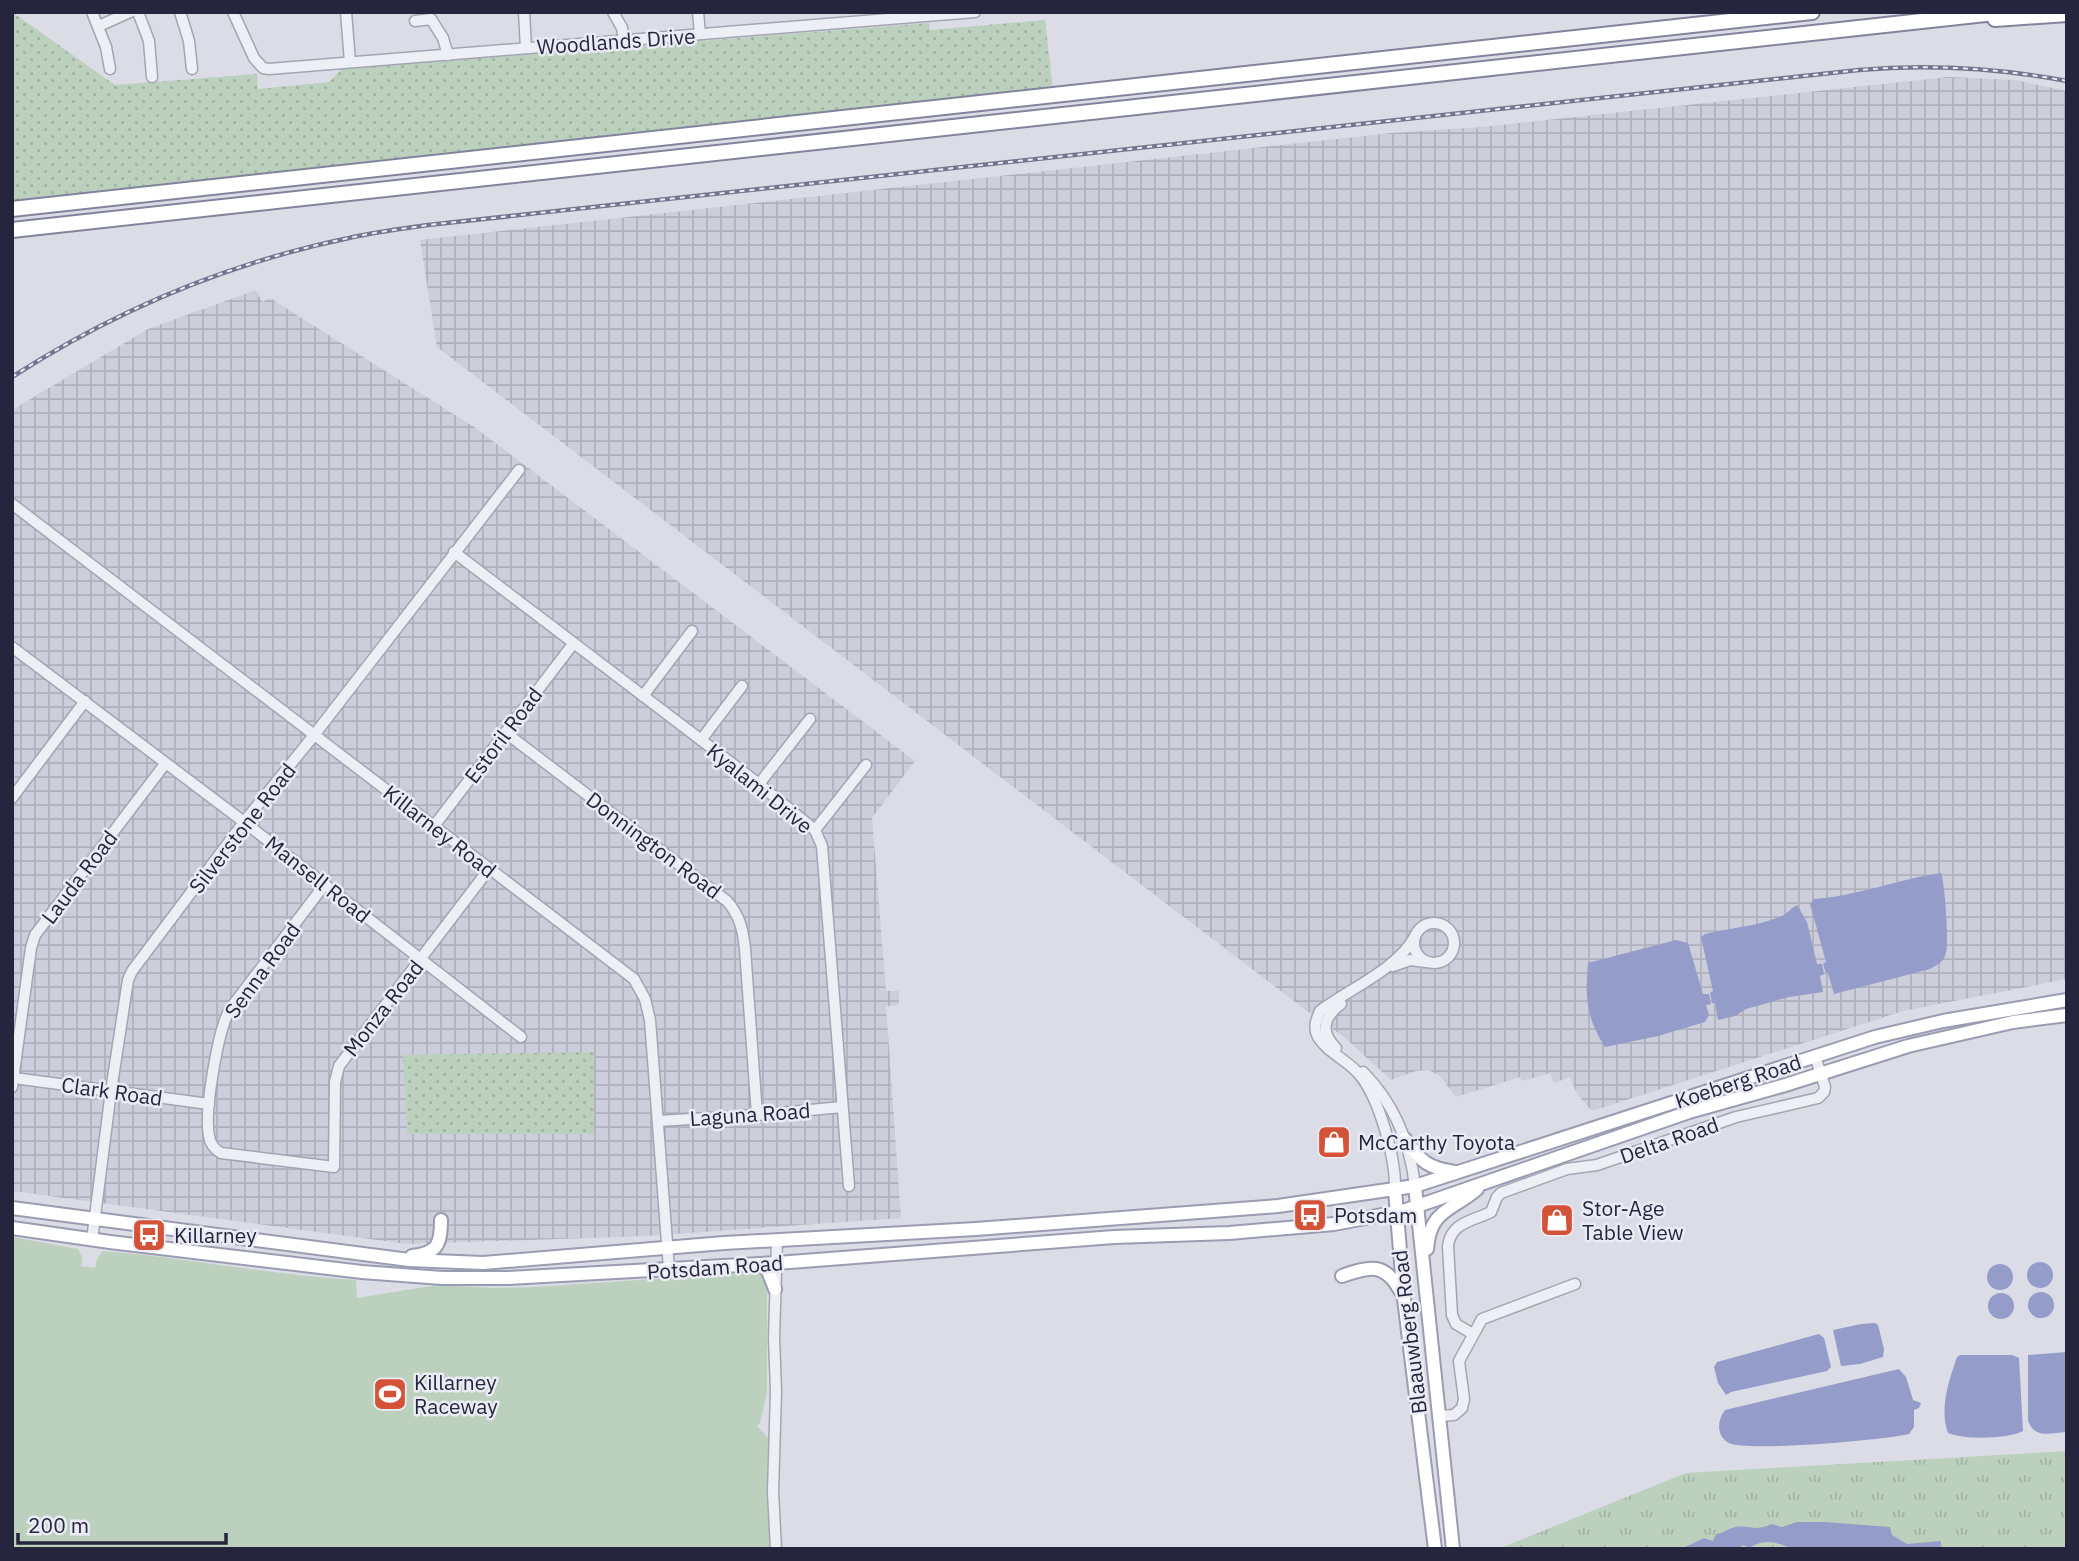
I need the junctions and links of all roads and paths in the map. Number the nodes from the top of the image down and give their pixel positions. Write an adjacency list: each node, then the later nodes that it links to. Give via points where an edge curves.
1 (92, 12): 17 (street)
2 (130, 12): 17 (street)
3 (138, 12): 26 (street, via 149,41)
4 (180, 12): 25 (street, via 190,41)
5 (233, 12): 23 (street, Woodlands Drive, via 263,68)
6 (346, 12): 23 (street)
7 (524, 12): 21 (street)
8 (613, 12): 20 (street)
9 (698, 12): 18 (street)
10 (975, 12): 15 (street, Woodlands Drive)
11 (1812, 12): 27 (highway)
12 (2004, 12): 19 (highway)
13 (2067, 13): 19 (highway)
14 (435, 16): 16 (street); 22 (street)
15 (872, 16): 18 (street, Woodlands Drive)
16 (415, 20)
17 (99, 26): 24 (street)
18 (700, 34): 20 (street, Woodlands Drive)
19 (1800, 35): 28 (highway)
20 (624, 40): 21 (street, Woodlands Drive)
21 (526, 48): 22 (street, Woodlands Drive)
22 (448, 55): 23 (street, Woodlands Drive)
23 (350, 62)
24 (110, 69)
25 (192, 69)
26 (152, 77)
27 (12, 209)
28 (12, 230)
29 (519, 470): 31 (street, Silverstone Road)
30 (12, 504): 40 (street, Killarney Road)
31 (454, 552): 33 (street, Kyalami Drive); 40 (street, Silverstone Road)
32 (692, 631): 36 (street)
33 (573, 644): 36 (street, Kyalami Drive); 39 (street, Estoril Road)
34 (12, 647): 37 (street, Mansell Road)
35 (742, 686): 41 (street)
36 (643, 696): 41 (street, Kyalami Drive)
37 (85, 701): 42 (street, Mansell Road); 45 (street)
38 (810, 719): 44 (street)
39 (506, 733): 47 (street, Estoril Road); 64 (street, Donnington Road, via 734,908 743,928)
40 (315, 734): 46 (street, Silverstone Road); 47 (street, Killarney Road)
41 (701, 740): 44 (street, Kyalami Drive)
42 (165, 764): 46 (street, Mansell Road); 60 (street, Lauda Road, via 35,936)
43 (866, 765): 48 (street)
44 (759, 784): 48 (street, Kyalami Drive)
45 (12, 798)
46 (244, 822): 50 (street, Mansell Road); 61 (street, Silverstone Road, via 130,975)
47 (434, 826): 49 (street, Killarney Road)
48 (815, 830): 63 (street, Kyalami Drive, via 822,846)
49 (489, 869): 52 (street, Monza Road); 65 (street, Killarney Road, via 634,979 650,1020)
50 (324, 884): 52 (street, Mansell Road); 62 (street, Senna Road, via 226,1015)
51 (1415, 936): 53 (street, via 1416,951); 53 (street, via 1433,923 1453,935 1450,956 1439,963); 56 (street, via 1397,958 1320,1012 1316,1019)
52 (422, 959): 57 (street, Mansell Road); 67 (street, Monza Road, via 339,1066)
53 (1426, 962): 56 (street, via 1394,965 1335,1008)
54 (2067, 1000): 58 (main road, Koeberg Road, via 1943,1021)
55 (2067, 1015): 59 (main road, Koeberg Road, via 1946,1036)
56 (1320, 1029): 66 (street, Blaauwberg Road, via 1375,1084); 72 (street, Blaauwberg Road, via 1320,1040 1359,1073 1369,1091 1390,1142)
57 (521, 1037)
58 (1815, 1056): 59 (street); 68 (main road, Koeberg Road)
59 (1821, 1074): 69 (main road, Koeberg Road, via 1689,1112); 93 (street, Delta Road, via 1825,1087 1818,1098 1736,1117 1500,1193 1489,1214 1460,1225 1448,1241 1453,1321)
60 (13, 1082): 61 (street, Clark Road)
61 (111, 1091): 62 (street, Clark Road); 77 (street, Silverstone Road)
62 (209, 1104): 67 (street, Senna Road, via 208,1133 217,1151)
63 (842, 1107): 64 (street, Laguna Road); 70 (street, Kyalami Drive)
64 (757, 1115): 65 (street, Laguna Road)
65 (658, 1121): 83 (street, Killarney Road)
66 (1405, 1139): 68 (main road, via 1425,1163); 71 (street, Blaauwberg Road)
67 (334, 1167)
68 (1458, 1172): 71 (main road, Koeberg Road)
69 (1484, 1182): 73 (main road, Koeberg Road); 89 (main road, via 1434,1221 1428,1238)
70 (849, 1186)
71 (1415, 1186): 72 (main road, Potsdam Road); 73 (main road, Blaauwberg Road)
72 (1395, 1189): 75 (main road, Potsdam Road); 76 (main road, Blaauwberg Road)
73 (1417, 1206): 76 (main road, Potsdam Road); 89 (main road, Blaauwberg Road)
74 (12, 1208): 77 (main road, Potsdam Road)
75 (1230, 1209): 80 (main road); 82 (main road, Potsdam Road)
76 (1396, 1213): 80 (main road, Potsdam Road); 92 (main road, Blaauwberg Road)
77 (96, 1217): 81 (street, Silverstone Road); 84 (main road, Potsdam Road)
78 (441, 1220): 84 (main road, via 440,1241 434,1249 415,1256)
79 (12, 1228): 81 (main road, Potsdam Road)
80 (1234, 1233): 85 (main road, Potsdam Road, via 1100,1238)
81 (92, 1240): 87 (main road, Potsdam Road, via 401,1276 508,1278)
82 (777, 1240): 83 (main road, Potsdam Road); 85 (street)
83 (667, 1248): 84 (main road, Potsdam Road, via 518,1262); 87 (street, Killarney Road)
84 (384, 1257)
85 (777, 1263): 86 (main road, Potsdam Road); 91 (street)
86 (760, 1264): 87 (main road, Potsdam Road); 91 (main road)
87 (669, 1269)
88 (1342, 1276): 92 (main road, via 1365,1268 1382,1270)
89 (1426, 1277): 94 (main road, Blaauwberg Road)
90 (1575, 1284): 93 (street, via 1487,1315)
91 (775, 1289): 95 (street)
92 (1404, 1299): 96 (main road, Blaauwberg Road)
93 (1473, 1334): 94 (street, via 1459,1361 1462,1408 1454,1415)
94 (1439, 1416): 97 (main road, Blaauwberg Road)
95 (776, 1549)
96 (1435, 1549)
97 (1453, 1549)

